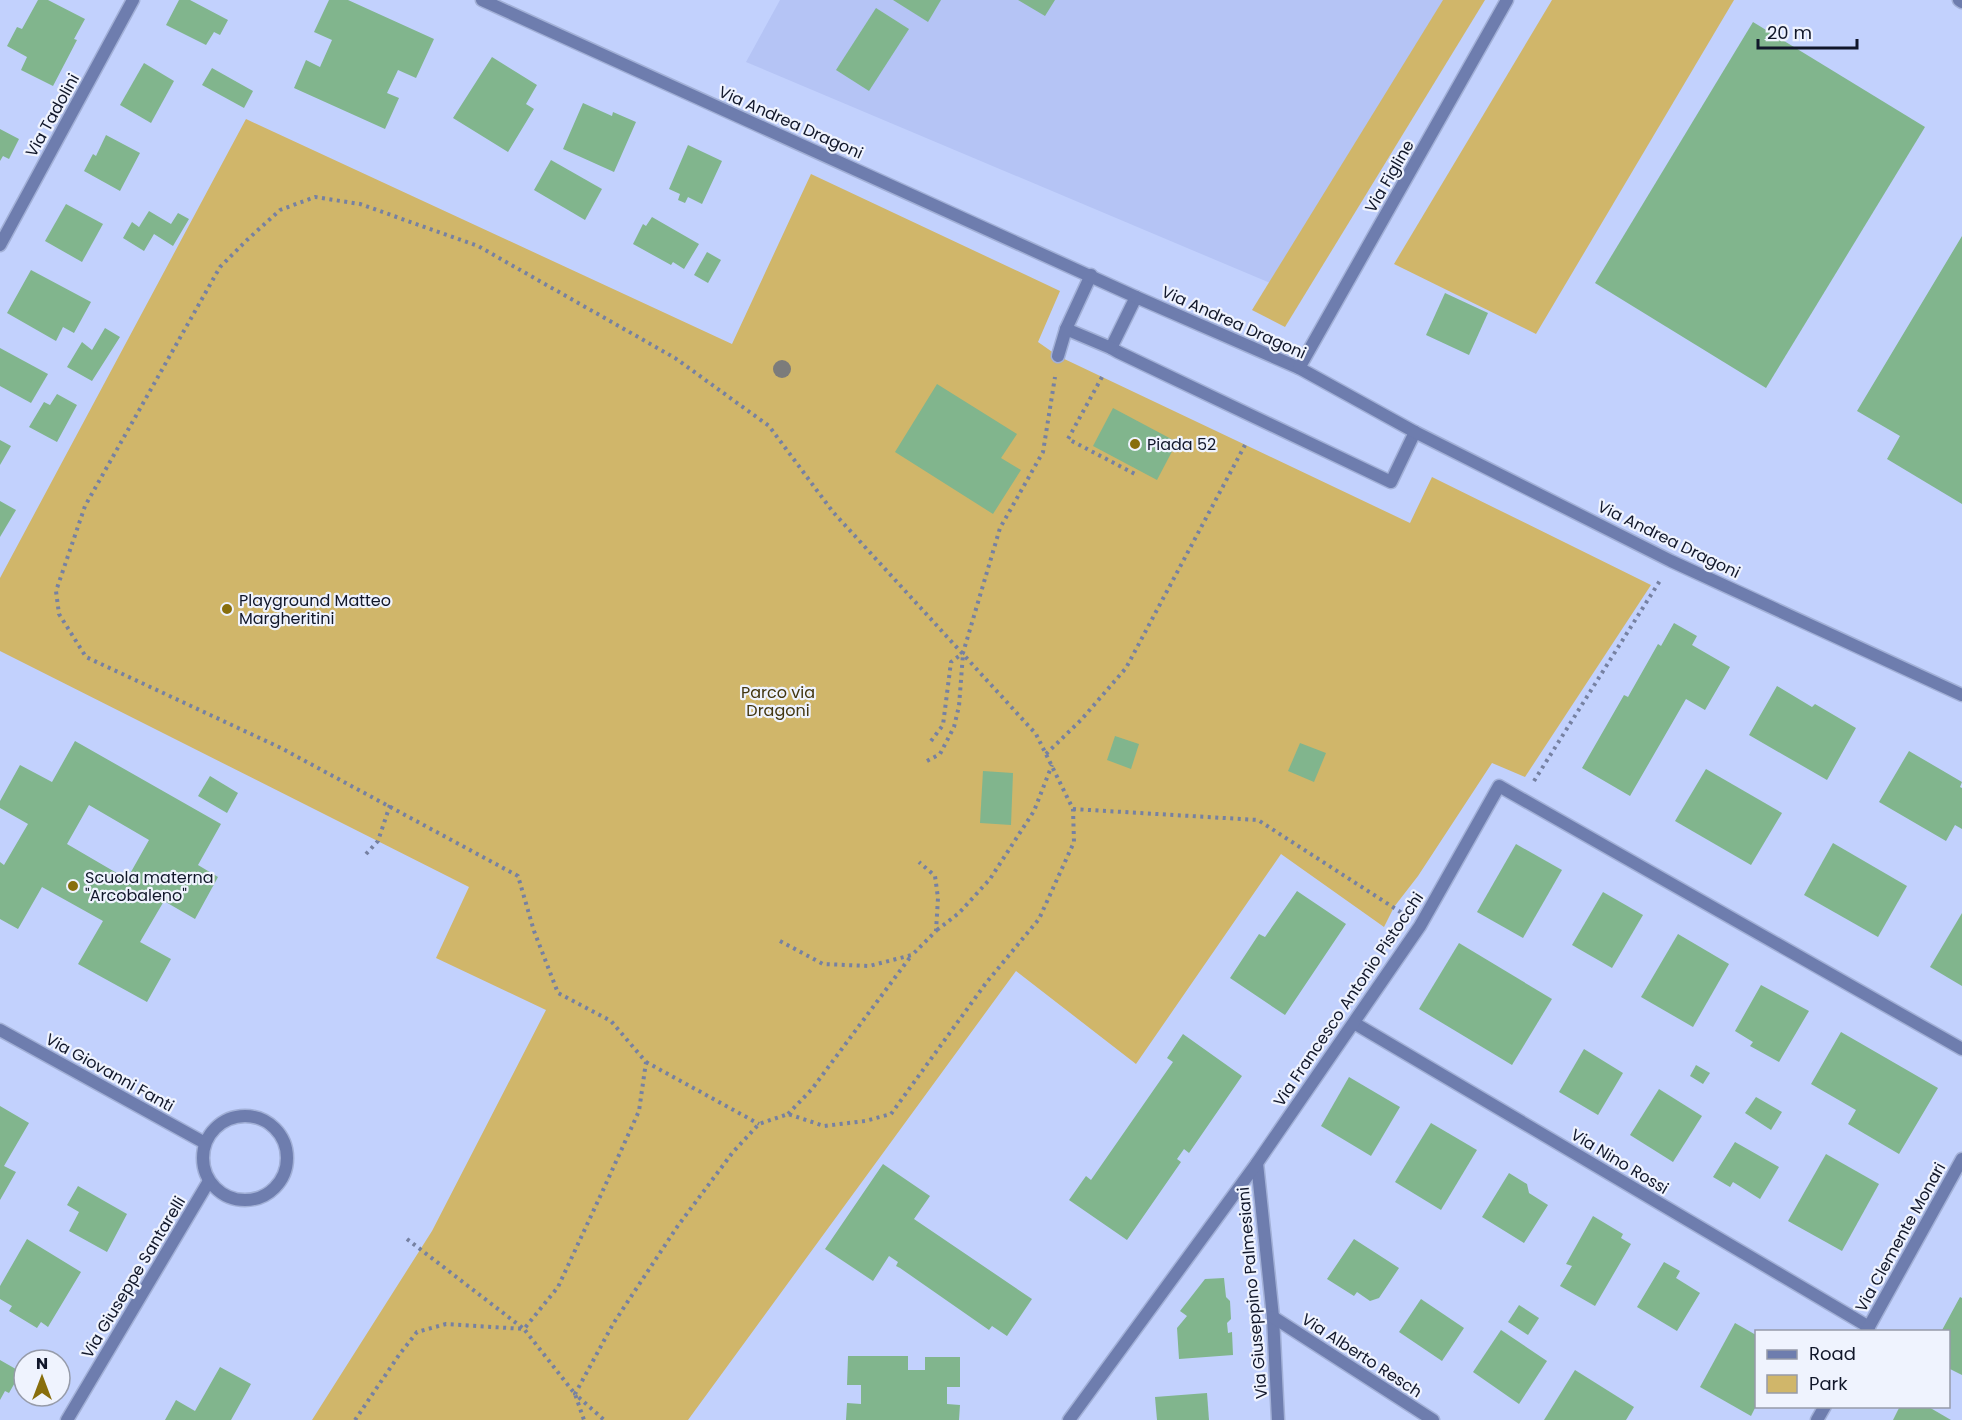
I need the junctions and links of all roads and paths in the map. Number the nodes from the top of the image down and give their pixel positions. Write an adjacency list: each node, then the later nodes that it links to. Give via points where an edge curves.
1 (134, 0): 4 (street, Via Tadolini)
2 (482, 0): 5 (street, Via Andrea Dragoni)
3 (1507, 0): 10 (street, Via Figline)
4 (0, 245)
5 (1091, 275): 6 (street, Via Andrea Dragoni); 7 (street)
6 (1136, 297): 8 (street); 10 (street, Via Andrea Dragoni)
7 (1066, 329): 8 (street); 9 (street)
8 (1111, 348): 12 (street, via 1391,482)
9 (1058, 356): 16 (path, via 1043,452 1000,528)
10 (1299, 368): 12 (street, Via Andrea Dragoni)
11 (1102, 377): 14 (path, via 1068,439)
12 (1415, 432): 15 (street, Via Andrea Dragoni)
13 (1245, 445): 19 (path, via 1126,668)
14 (1135, 474)
15 (1671, 561): 17 (street, Via Andrea Dragoni); 22 (path)
16 (963, 653): 18 (path, via 951,662 943,725); 19 (path, via 1036,734); 20 (path, via 954,728 940,754); 23 (path, via 833,512 768,426 675,358 478,246 360,204 315,197 280,210 220,267 85,506 56,591 59,614 86,657 281,748)
17 (1962, 695)
18 (931, 741)
19 (1046, 754): 21 (path)
20 (927, 761)
21 (1052, 765): 24 (path); 28 (path, via 1034,811 990,879)
22 (1522, 799): 27 (street, Via Francesco Antonio Pistocchi, via 1499,786); 33 (street, Via Francesco Antonio Pistocchi)
23 (390, 805): 25 (path, via 378,841); 34 (path, via 518,876 558,993 611,1021)
24 (1073, 809): 27 (path, via 1258,820); 35 (path, via 1074,842 1039,919 986,983 891,1114 824,1126)
25 (366, 854)
26 (919, 862): 28 (path, via 935,876)
27 (1420, 926): 31 (street, Via Francesco Antonio Pistocchi)
28 (936, 931): 30 (path)
29 (780, 941): 30 (path, via 823,964 869,966)
30 (912, 955): 35 (path, via 812,1089)
31 (1354, 1023): 39 (street, Via Francesco Antonio Pistocchi); 44 (street, Via Nino Rossi)
32 (0, 1030): 37 (street, Via Giovanni Fanti)
33 (1962, 1049)
34 (646, 1062): 36 (path); 43 (path, via 639,1111 604,1188 558,1287)
35 (788, 1114): 36 (path)
36 (759, 1124): 45 (path, via 677,1227 613,1324)
37 (205, 1143): 40 (street, via 202,1156); 40 (street, via 211,1132 232,1118 257,1118 279,1134 287,1161 276,1186 254,1199 235,1198)
38 (1962, 1159): 44 (street, Via Clemente Monari)
39 (1257, 1163): 42 (street, Via Giuseppino Palmesiani); 50 (street, Via Francesco Antonio Pistocchi)
40 (209, 1181): 46 (street, Via Giuseppe Santarelli)
41 (408, 1239): 43 (path)
42 (1273, 1317): 51 (street, Via Giuseppino Palmesiani); 52 (street, Via Alberto Resch)
43 (524, 1329): 45 (path); 47 (path, via 446,1324 417,1332)
44 (1867, 1329)
45 (575, 1394): 48 (path); 49 (path)
46 (67, 1420)
47 (355, 1420)
48 (584, 1420)
49 (604, 1420)
50 (1069, 1420)
51 (1278, 1420)
52 (1433, 1420)

